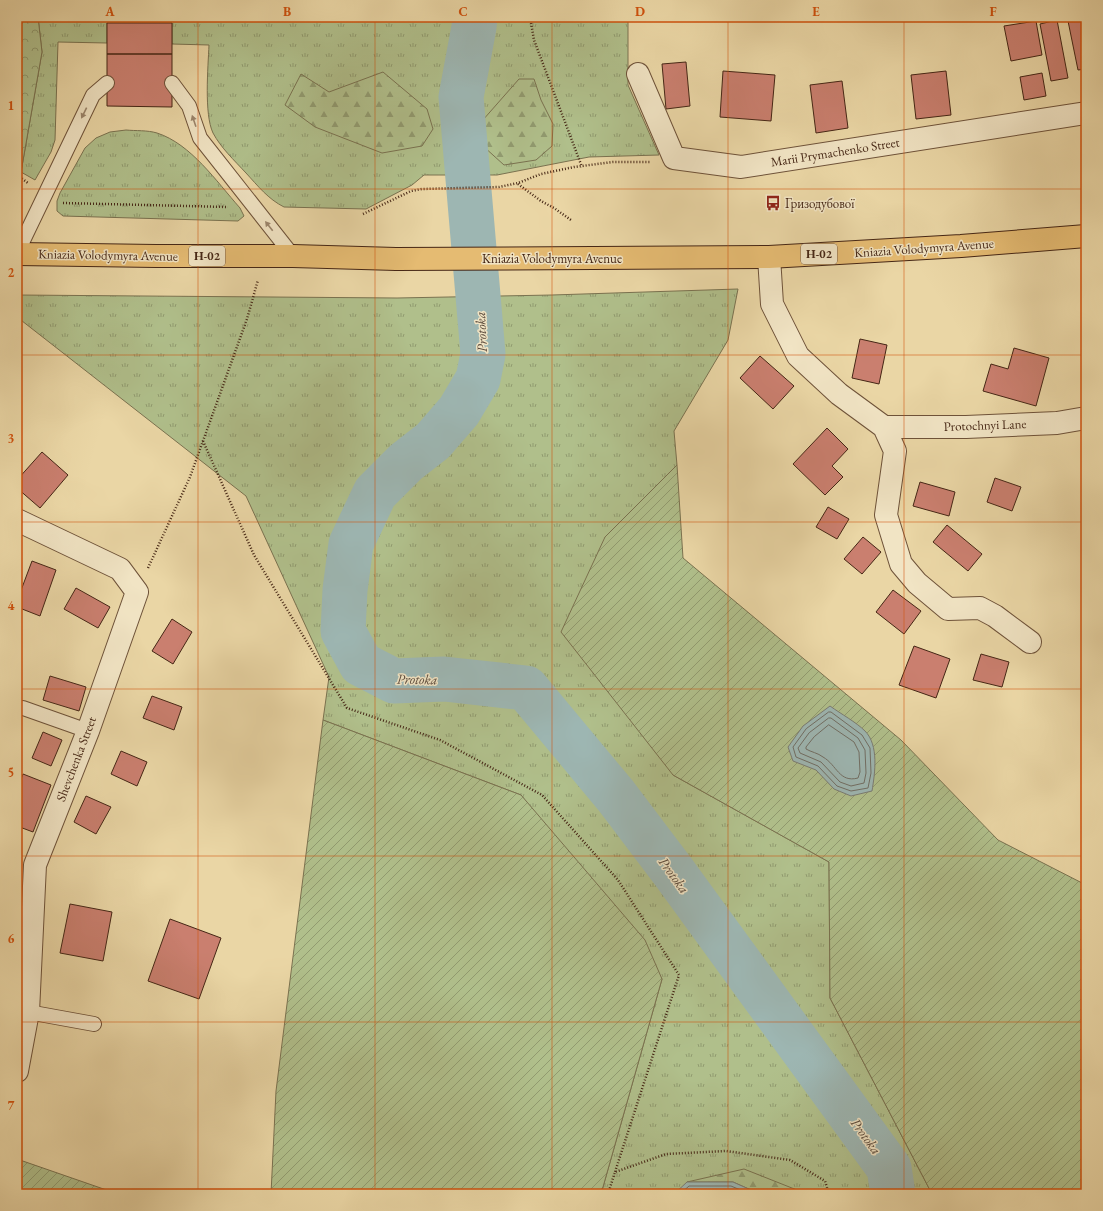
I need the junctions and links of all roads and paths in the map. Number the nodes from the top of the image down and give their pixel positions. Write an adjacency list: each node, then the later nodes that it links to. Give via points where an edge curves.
1 (530, 17): 7 (path, via 534,40)
2 (638, 74): 6 (street)
3 (107, 83): 10 (lane, one-way to 10, via 93,95)
4 (172, 83): 11 (lane, one-way to 4, via 200,138 189,106)
5 (1086, 113): 6 (street, Marii Prymachenko Street, via 741,167)
6 (674, 158): 7 (path, via 655,162 613,162)
7 (582, 166): 9 (path, via 541,174)
8 (17, 175): 10 (path)
9 (518, 183): 12 (path, via 499,187 411,191); 13 (path)
10 (45, 195): 11 (path, via 61,203); 15 (lane)
11 (255, 208): 17 (lane, one-way to 11)
12 (363, 214)
13 (572, 220)
14 (1086, 236): 18 (main road, Kniazia Volodymyra Avenue / Н-02)
15 (17, 253): 16 (main road, Kniazia Volodymyra Avenue / Н-02)
16 (266, 256): 17 (main road, Kniazia Volodymyra Avenue / Н-02); 21 (path, via 247,318)
17 (293, 256): 18 (main road, Kniazia Volodymyra Avenue / Н-02, via 396,259)
18 (769, 257): 20 (street, via 772,304 798,356 839,394)
19 (1086, 418): 20 (street, Protochnyi Lane, via 1042,424)
20 (884, 427): 24 (street, via 895,451 886,515 901,564 917,583 948,609 980,608)
21 (203, 441): 23 (path, via 190,477); 30 (path, via 254,555 347,708 440,740 542,795 618,880 679,974)
22 (17, 520): 23 (street, via 120,570)
23 (137, 592): 26 (street, Shevchenka Street)
24 (1030, 642)
25 (23, 708): 26 (lane)
26 (88, 731): 27 (street, Shevchenka Street, via 35,865)
27 (28, 1012): 28 (lane); 29 (street, Shevchenka Street)
28 (94, 1024)
29 (17, 1071)
30 (615, 1172): 31 (path); 32 (path, via 666,1154 726,1151 790,1160 824,1181)
31 (608, 1194)
32 (829, 1194)

